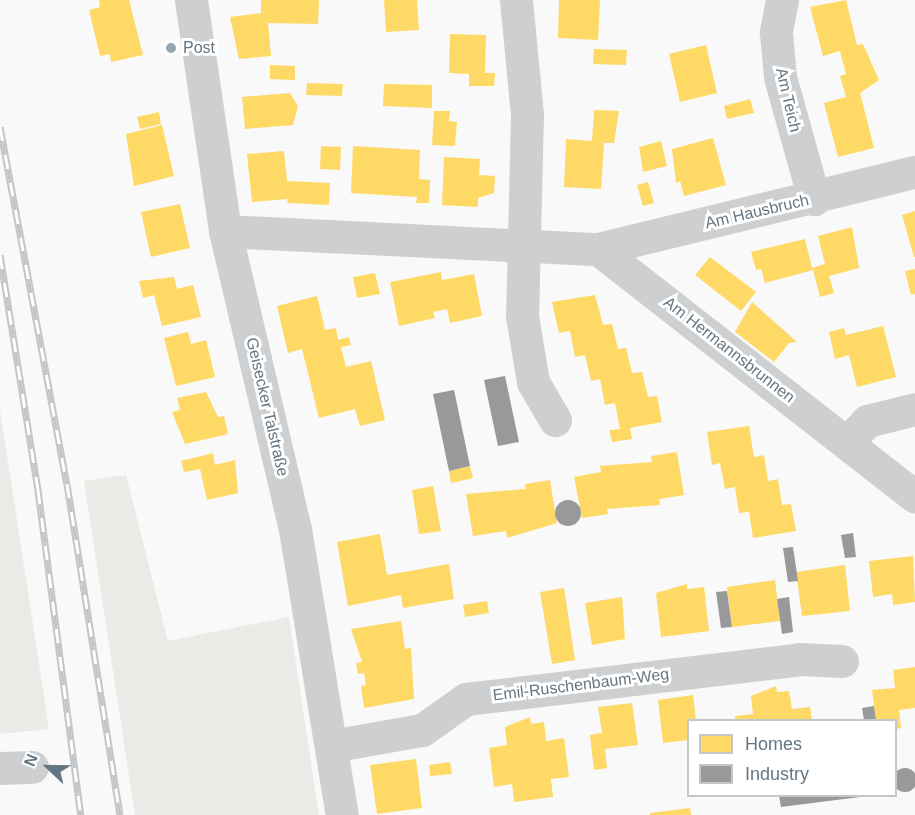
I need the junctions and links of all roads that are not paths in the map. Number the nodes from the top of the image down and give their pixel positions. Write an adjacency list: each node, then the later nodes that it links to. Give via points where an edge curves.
1 (191, 0): 6 (street, Geisecker Talstraße)
2 (516, 0): 7 (street, via 527,115)
3 (782, 0): 5 (street, Am Teich, via 777,32 780,77)
4 (915, 172): 5 (street, Am Hausbruch)
5 (813, 199): 8 (street, Am Hausbruch)
6 (225, 231): 7 (street); 14 (street, Geisecker Talstraße, via 296,529)
7 (527, 244): 8 (street); 10 (street, via 522,316 533,382)
8 (598, 249): 11 (street, Am Hermannsbrunnen)
9 (915, 409): 11 (street, via 867,421)
10 (555, 420)
11 (848, 441): 12 (street, Am Hermannsbrunnen)
12 (915, 497)
13 (842, 661): 14 (street, Emil-Ruschenbaum-Weg, via 799,659 466,699 422,730)
14 (331, 746): 15 (street, Geisecker Talstraße)
15 (342, 815)

